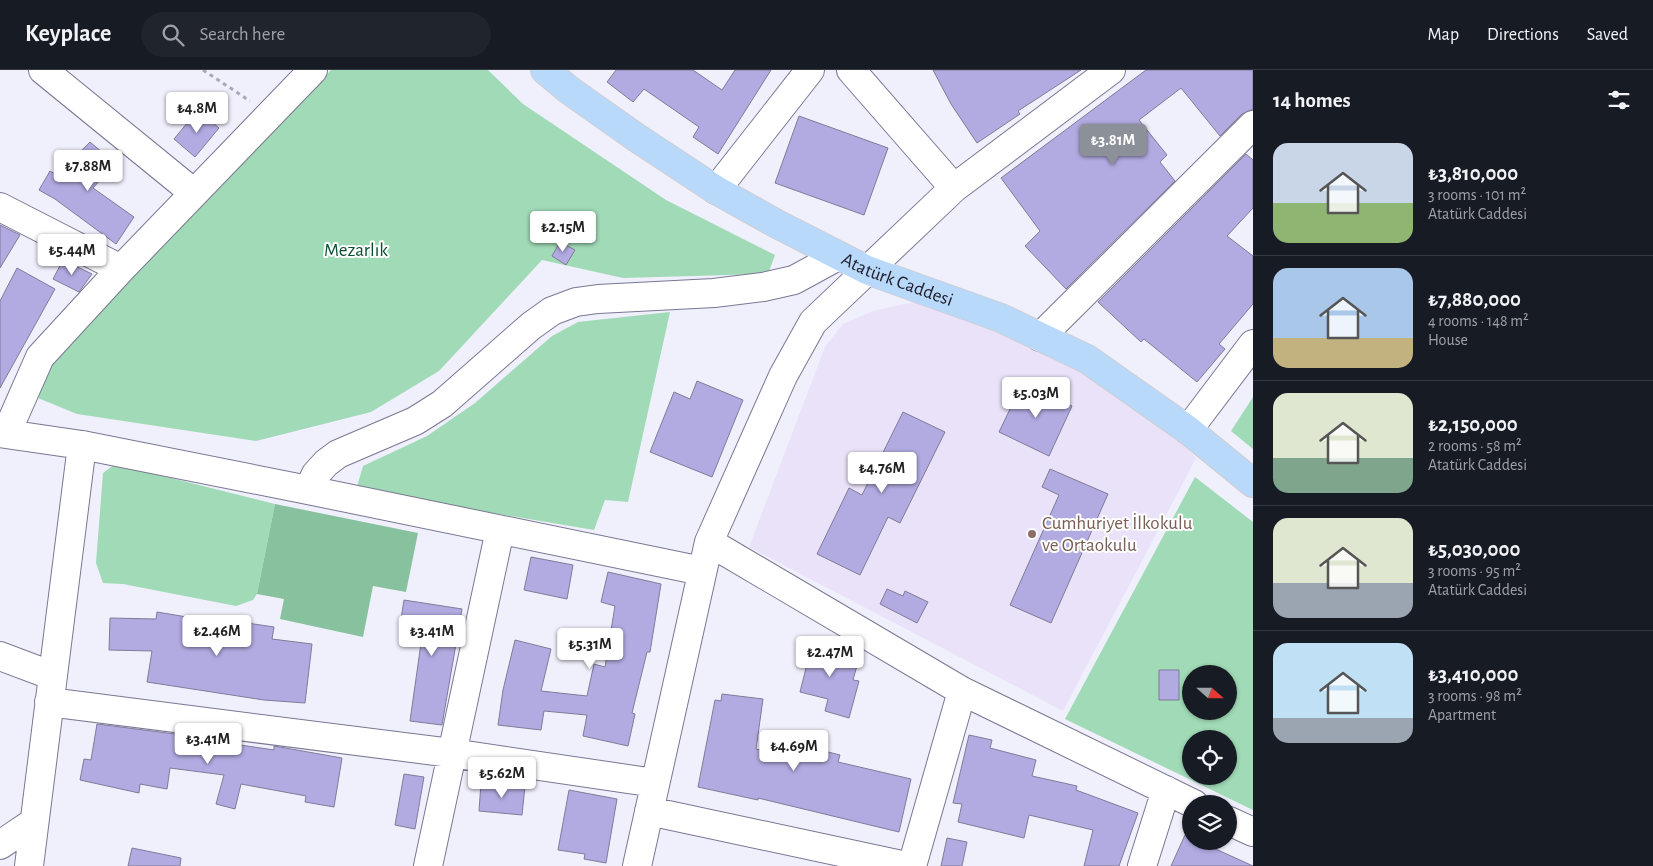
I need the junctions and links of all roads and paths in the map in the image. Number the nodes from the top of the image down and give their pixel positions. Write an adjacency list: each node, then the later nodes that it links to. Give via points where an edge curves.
1 (43, 70): 12 (street)
2 (203, 70): 8 (path)
3 (313, 70): 8 (street)
4 (545, 70): 11 (main road, Atatürk Caddesi, via 637,138)
5 (810, 70): 11 (street)
6 (851, 70): 10 (street)
7 (1111, 70): 10 (street)
8 (271, 114): 12 (street)
9 (1253, 125): 17 (street)
10 (954, 188): 16 (street)
11 (716, 190): 14 (main road, Atatürk Caddesi)
12 (194, 193): 15 (street)
13 (0, 207): 15 (street)
14 (838, 256): 16 (main road, Atatürk Caddesi); 23 (street, via 794,280 763,287 576,302 552,311 442,404 415,421 338,454 316,474)
15 (121, 269): 20 (street, via 40,357)
16 (867, 270): 17 (main road, Atatürk Caddesi, via 1001,318); 25 (street, via 813,322 784,376)
17 (1040, 337): 19 (main road, Atatürk Caddesi, via 1087,359)
18 (1253, 344): 19 (street)
19 (1188, 430): 22 (main road, Atatürk Caddesi)
20 (3, 434): 21 (street)
21 (82, 445): 23 (street); 28 (street)
22 (1253, 483)
23 (308, 490): 24 (street)
24 (500, 530): 26 (street); 30 (street)
25 (709, 542): 26 (street); 29 (street)
26 (702, 570): 31 (street)
27 (0, 656): 28 (street)
28 (51, 689): 30 (street); 35 (street)
29 (962, 691): 32 (street); 43 (street)
30 (451, 753): 31 (street); 40 (street)
31 (655, 782): 34 (street)
32 (1166, 790): 33 (street); 44 (street)
33 (1182, 798)
34 (649, 811): 41 (street); 42 (street)
35 (34, 822): 38 (street); 39 (street)
36 (1237, 824): 37 (street)
37 (1253, 832)
38 (0, 845)
39 (29, 866)
40 (428, 866)
41 (637, 866)
42 (906, 866)
43 (912, 866)
44 (1142, 866)

